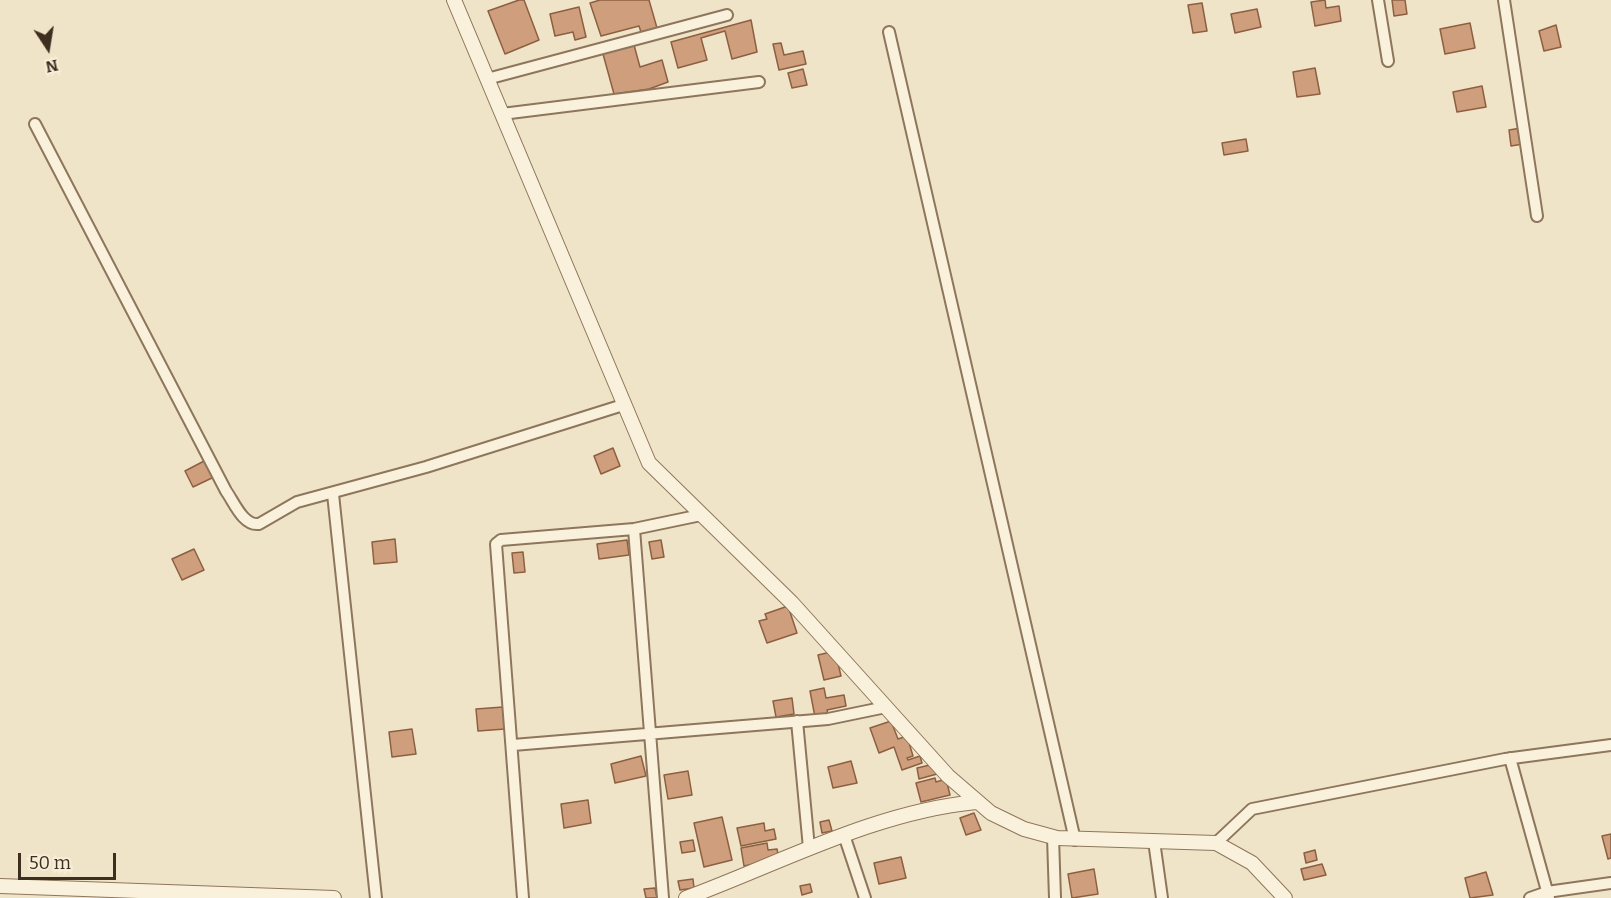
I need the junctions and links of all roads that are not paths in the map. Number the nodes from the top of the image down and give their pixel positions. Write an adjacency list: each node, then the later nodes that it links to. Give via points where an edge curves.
1 (454, 0): 7 (street)
2 (1378, 0): 6 (street)
3 (1504, 0): 11 (street)
4 (727, 15): 7 (street)
5 (889, 33): 25 (street)
6 (1388, 61)
7 (487, 79): 9 (street)
8 (759, 82): 9 (street)
9 (502, 114): 12 (street)
10 (35, 124): 13 (street, via 226,491 246,521 259,524 297,502)
11 (1537, 216)
12 (623, 405): 13 (street); 14 (street, via 650,463)
13 (333, 494): 33 (street)
14 (701, 515): 15 (street); 16 (street, via 792,603)
15 (634, 529): 18 (street); 19 (street, via 501,540 496,544)
16 (886, 707): 17 (street); 22 (street)
17 (798, 721): 18 (street); 28 (street)
18 (650, 734): 19 (street); 35 (street)
19 (513, 745): 34 (street)
20 (1611, 745): 21 (street)
21 (1510, 758): 27 (street, via 1252,809); 31 (street)
22 (976, 802): 23 (street, via 922,810); 24 (street, via 1008,822)
23 (844, 835): 28 (street); 37 (street)
24 (1053, 837): 25 (street); 38 (street)
25 (1075, 840): 26 (street)
26 (1154, 841): 27 (street); 39 (street)
27 (1216, 843): 40 (street, via 1252,863)
28 (809, 848): 36 (street)
29 (1611, 883): 31 (street)
30 (0, 886): 32 (street)
31 (1548, 895): 41 (street)
32 (334, 898)
33 (376, 898)
34 (523, 898)
35 (663, 898)
36 (686, 898)
37 (865, 898)
38 (1055, 898)
39 (1162, 898)
40 (1285, 898)
41 (1530, 898)

